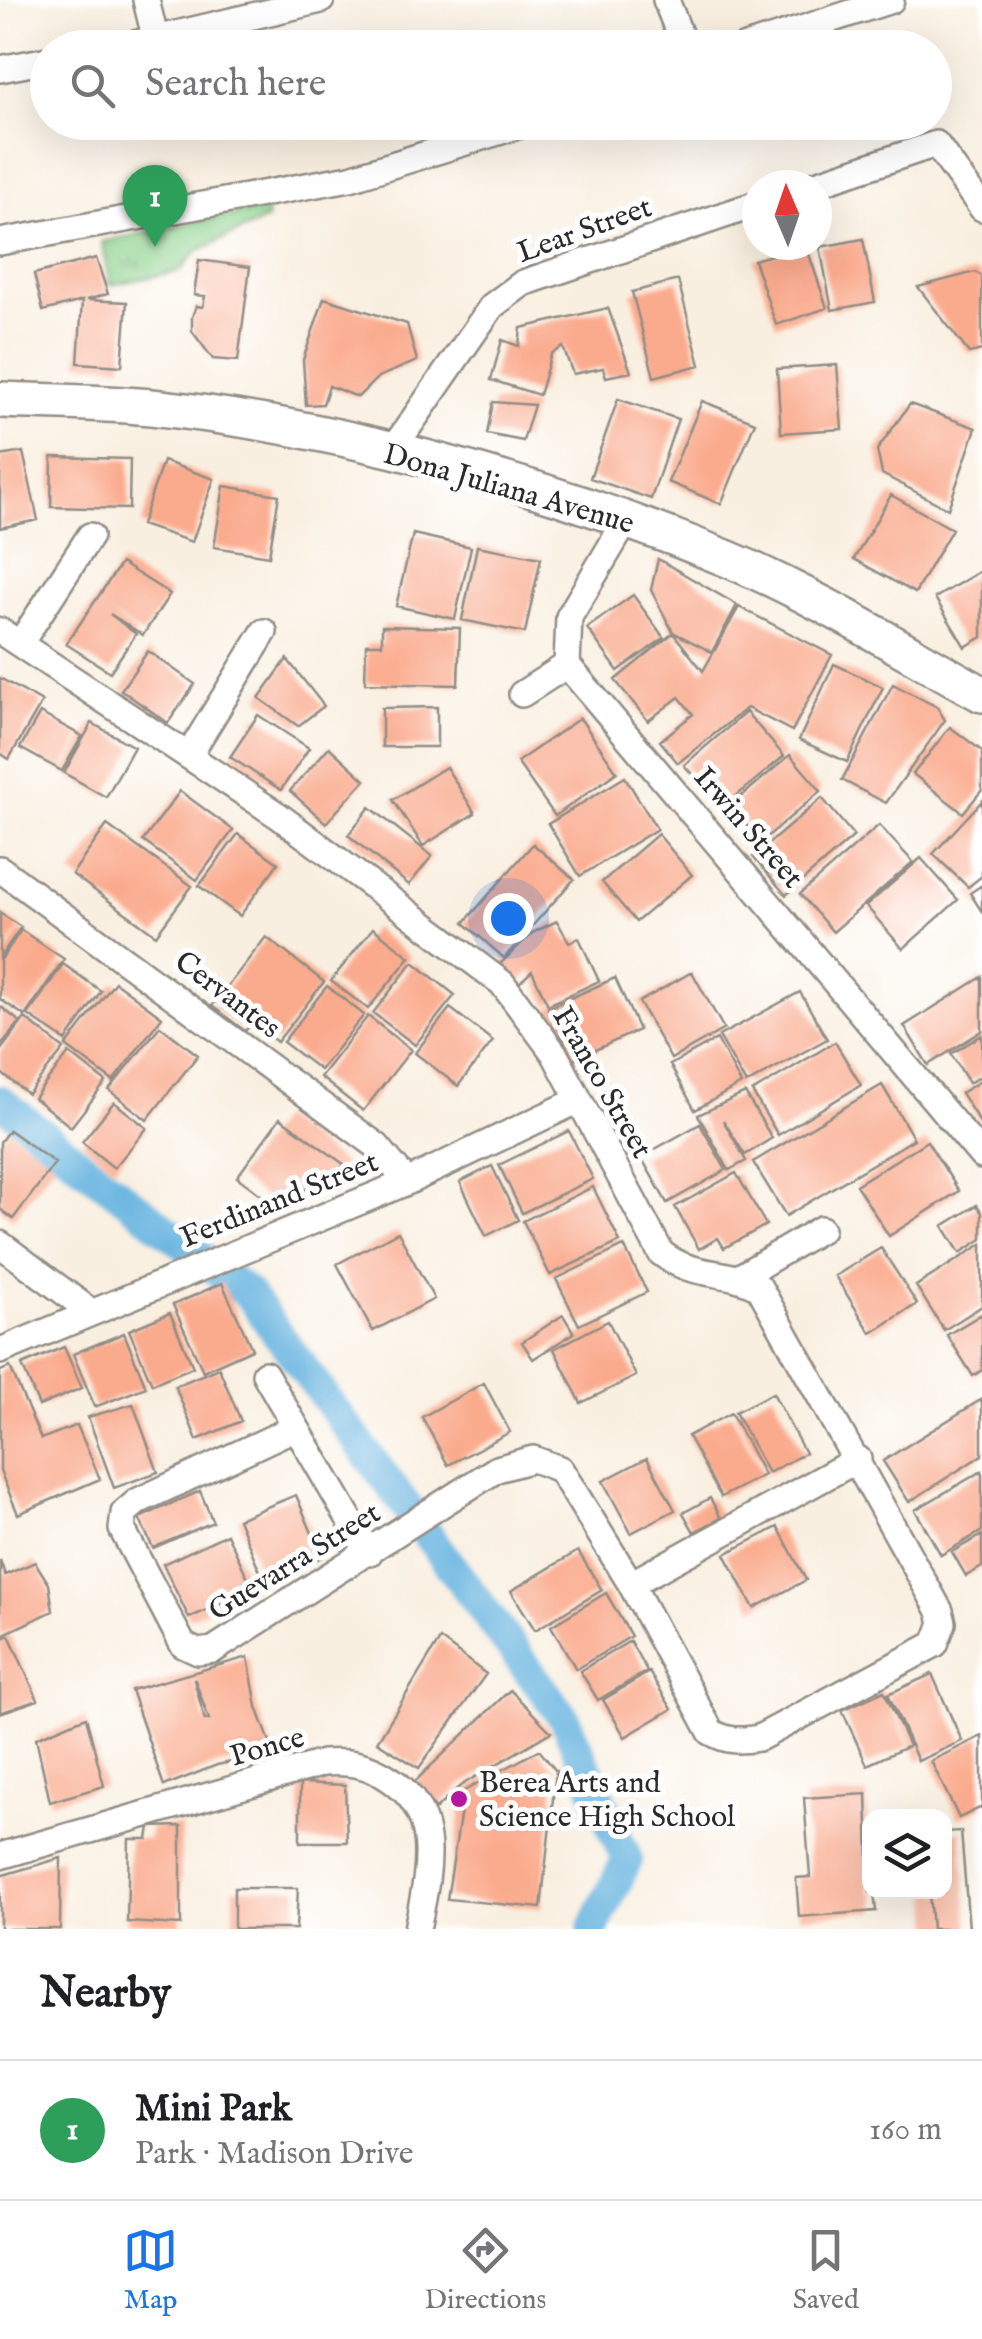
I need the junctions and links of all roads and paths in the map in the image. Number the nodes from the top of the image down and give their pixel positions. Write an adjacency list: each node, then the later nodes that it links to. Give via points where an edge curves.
1 (146, 0): 6 (street)
2 (321, 0): 7 (street)
3 (666, 0): 8 (street)
4 (892, 0): 5 (street)
5 (823, 11): 9 (street)
6 (154, 30)
7 (197, 30)
8 (678, 30)
9 (782, 30)
10 (30, 63): 11 (street)
11 (0, 69)
12 (472, 140): 16 (street, via 350,178)
13 (832, 179): 14 (street, via 936,144)
14 (982, 208)
15 (742, 209): 18 (street, Lear Street, via 524,283 492,306)
16 (0, 242)
17 (0, 400): 18 (street, Dona Juliana Avenue, via 151,407)
18 (391, 452): 19 (street, Dona Juliana Avenue)
19 (626, 521): 23 (street, via 569,617); 25 (street, Dona Juliana Avenue, via 747,568)
20 (90, 536): 22 (street)
21 (264, 632): 26 (street)
22 (10, 636): 26 (street, Franco Street)
23 (567, 665): 24 (street); 29 (street, Irwin Street)
24 (522, 694)
25 (982, 694)
26 (189, 755): 28 (street, Franco Street, via 502,983)
27 (0, 869): 30 (street, Cervantes, via 377,1146)
28 (579, 1100): 30 (street, Ferdinand Street); 33 (street, Franco Street, via 661,1253 683,1271)
29 (982, 1156)
30 (407, 1182): 34 (street, Ferdinand Street)
31 (822, 1229): 33 (street)
32 (0, 1244): 34 (street)
33 (740, 1277): 38 (street, via 759,1287)
34 (90, 1312): 35 (street, Ferdinand Street)
35 (0, 1350)
36 (264, 1374): 37 (street)
37 (294, 1428): 39 (street); 39 (street, Guevarra Street, via 138,1501 124,1514 122,1528 183,1645 213,1650)
38 (858, 1459): 40 (street); 40 (street, Guevarra Street, via 940,1611 935,1644 759,1738 735,1742 711,1732)
39 (369, 1553): 40 (street, Guevarra Street, via 515,1460 544,1460 560,1469)
40 (631, 1584)
41 (0, 1856): 42 (street, Ponce, via 348,1761 405,1789 423,1813 428,1870)
42 (417, 1929)

